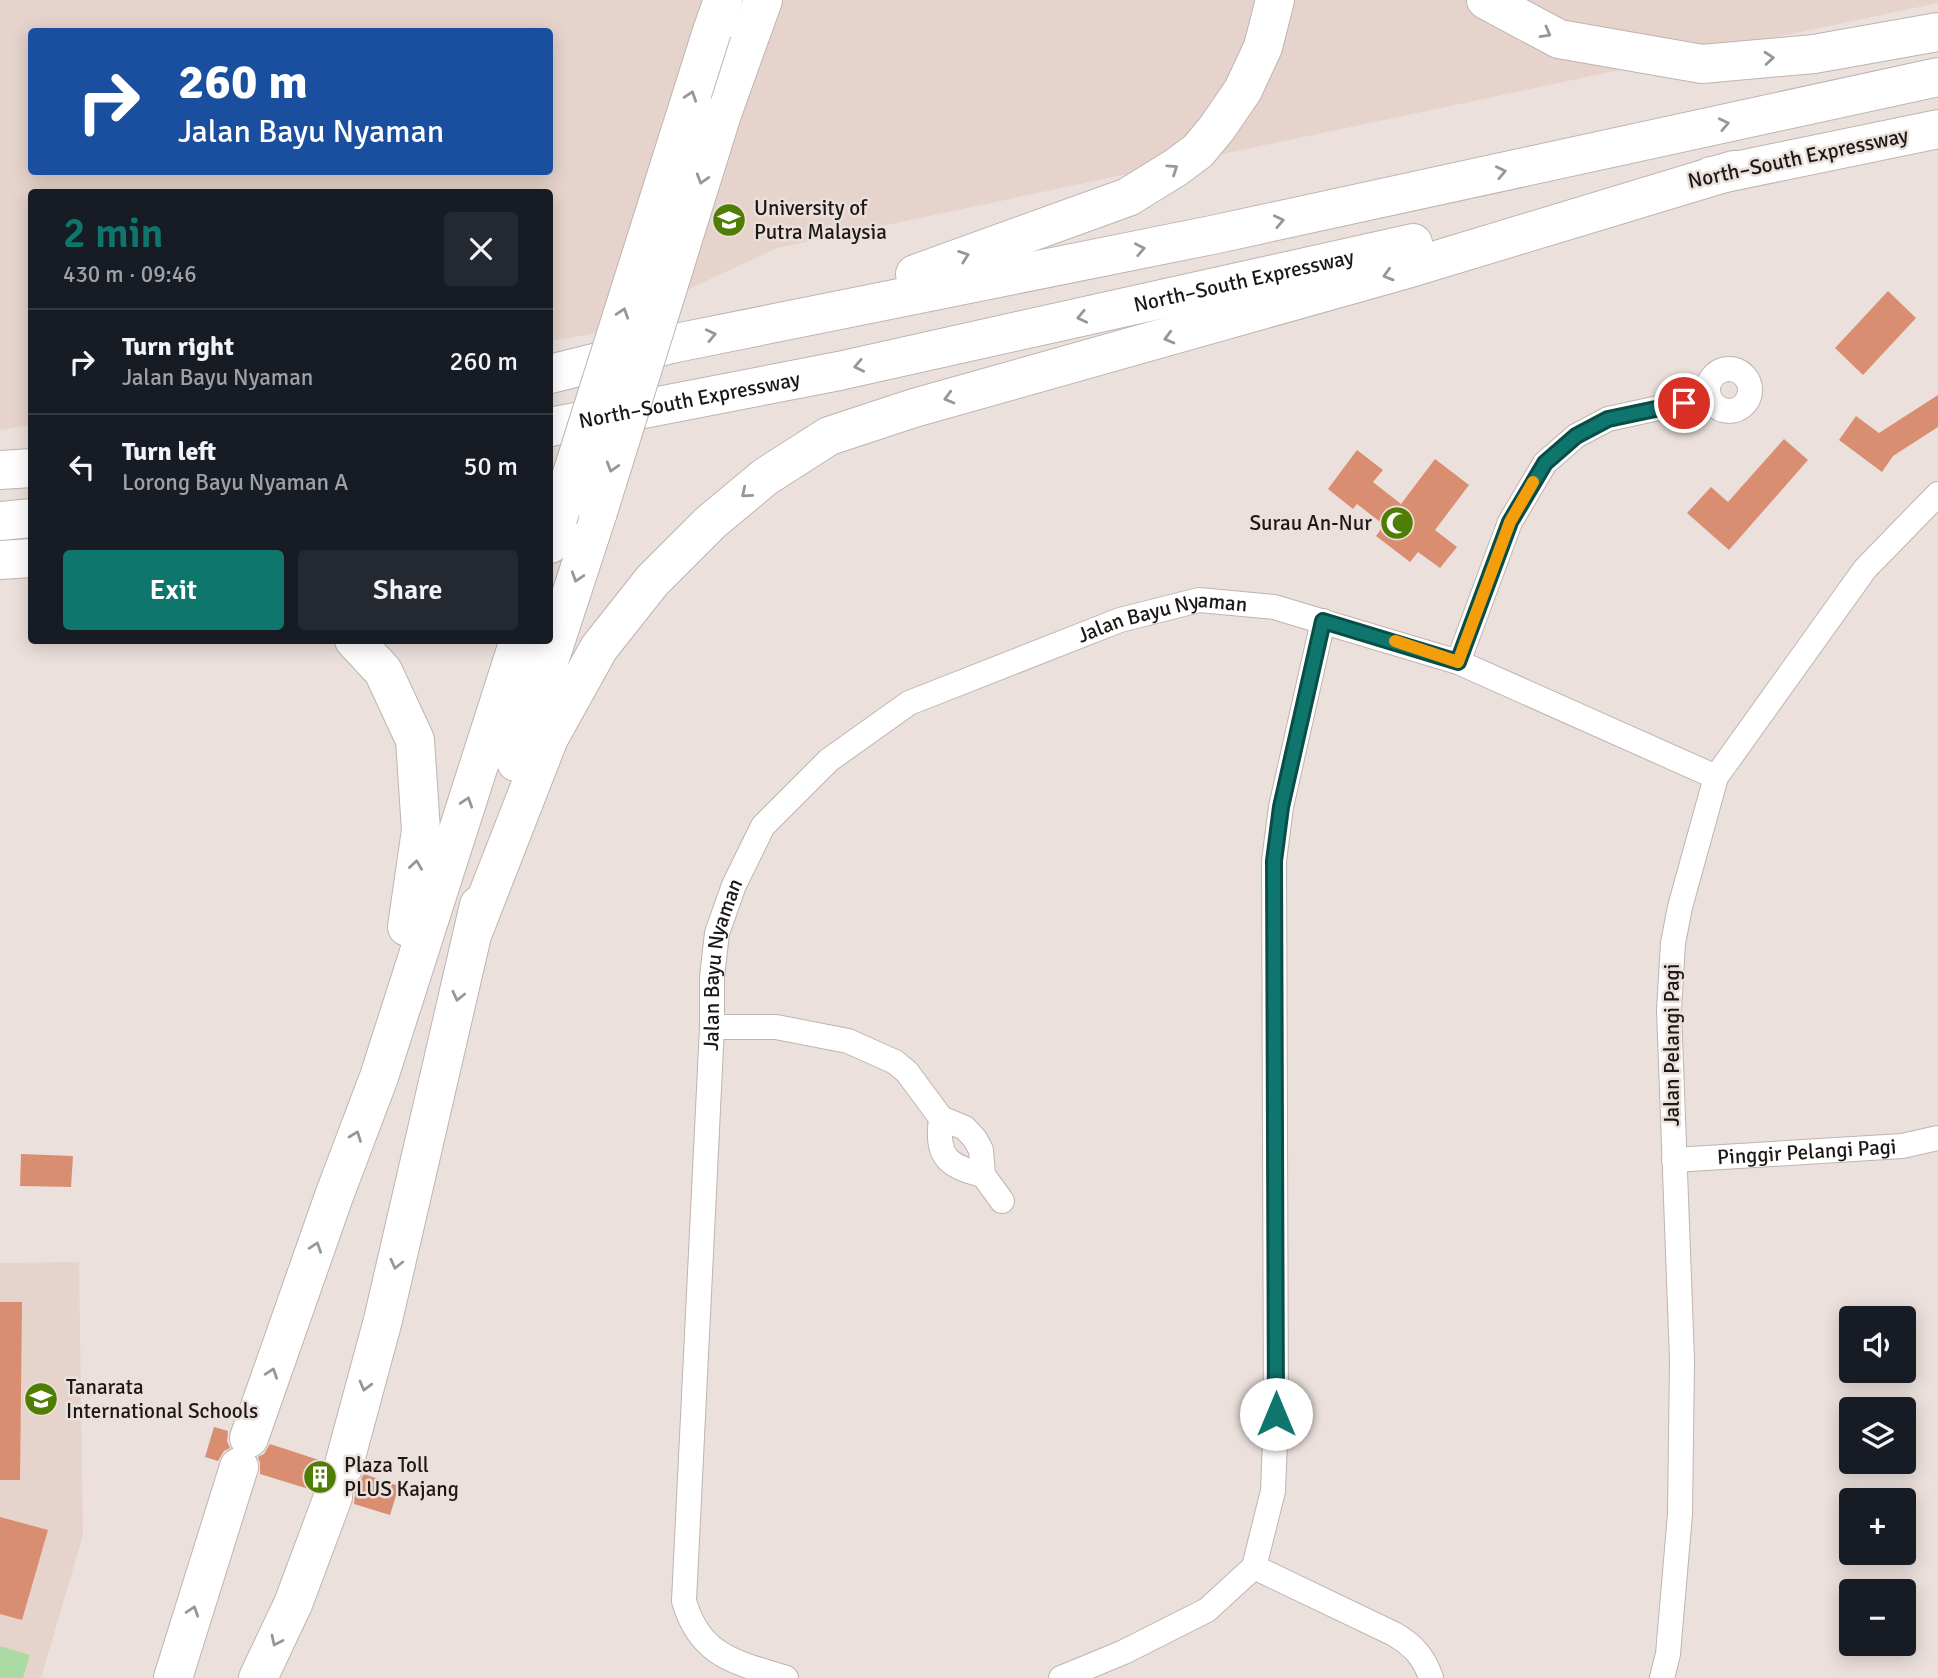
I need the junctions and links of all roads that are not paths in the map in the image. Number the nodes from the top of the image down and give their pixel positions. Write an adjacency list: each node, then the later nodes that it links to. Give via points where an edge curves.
1 (763, 0): 26 (highway, one-way to 26, bridge, via 722,114 495,826)
2 (1275, 0): 9 (highway, one-way to 2, via 888,284 1128,197 1175,168 1198,150 1243,90 1263,47)
3 (1486, 0): 5 (highway, one-way to 5, via 1559,40 1702,64 1814,54)
4 (717, 15): 18 (highway, one-way to 4, bridge)
5 (1938, 32)
6 (1938, 77): 9 (highway, one-way to 6, via 1226,232)
7 (1938, 129): 8 (highway, North–South Expressway)
8 (1734, 170): 12 (highway, North–South Expressway, one-way to 12, via 839,371); 26 (highway, one-way to 26, via 1407,270 829,436 765,477 711,522 652,581 599,648 549,738)
9 (833, 310): 10 (highway, one-way to 9)
10 (553, 373)
11 (1709, 397): 24 (street, via 1608,419 1576,436 1545,463 1510,522)
12 (553, 426)
13 (28, 468): 14 (highway)
14 (0, 470)
15 (1938, 494): 25 (street, Jalan Pelangi Pagi, via 1865,569)
16 (28, 518): 17 (highway)
17 (0, 521)
18 (554, 531)
19 (28, 558): 20 (highway)
20 (0, 560)
21 (1323, 621): 24 (street, Jalan Bayu Nyaman); 27 (street, Jalan Bayu Nyaman, via 1274,607 1199,600 1120,620 909,702 829,760 762,826 717,933); 34 (street, via 1281,807 1274,861 1276,1414 1273,1491)
22 (358, 644): 28 (highway, one-way to 22, via 421,830 415,740 383,670)
23 (518, 644): 28 (highway, one-way to 23)
24 (1458, 662): 25 (street, Jalan Bayu Nyaman)
25 (1716, 777): 31 (street, Jalan Pelangi Pagi, via 1673,943 1669,1010)
26 (474, 930): 36 (highway, one-way to 36, via 383,1320 338,1483 293,1604)
27 (712, 1027): 29 (street, via 776,1027 848,1041 907,1072); 37 (street, Jalan Bayu Nyaman, via 684,1601 689,1621 704,1643 732,1660)
28 (379, 1077): 35 (highway, one-way to 28, via 244,1452)
29 (940, 1118): 32 (street, via 965,1128 975,1139); 32 (street, via 942,1151 950,1164)
30 (1938, 1138): 31 (street, Pinggir Pelangi Pagi, via 1902,1146)
31 (1674, 1160): 40 (street, Jalan Pelangi Pagi, via 1682,1360 1680,1514)
32 (983, 1175): 33 (street)
33 (1002, 1201)
34 (1254, 1567): 38 (street, via 1207,1609); 39 (street, via 1411,1644)
35 (173, 1678)
36 (258, 1678)
37 (786, 1678)
38 (1061, 1678)
39 (1431, 1678)
40 (1662, 1678)

